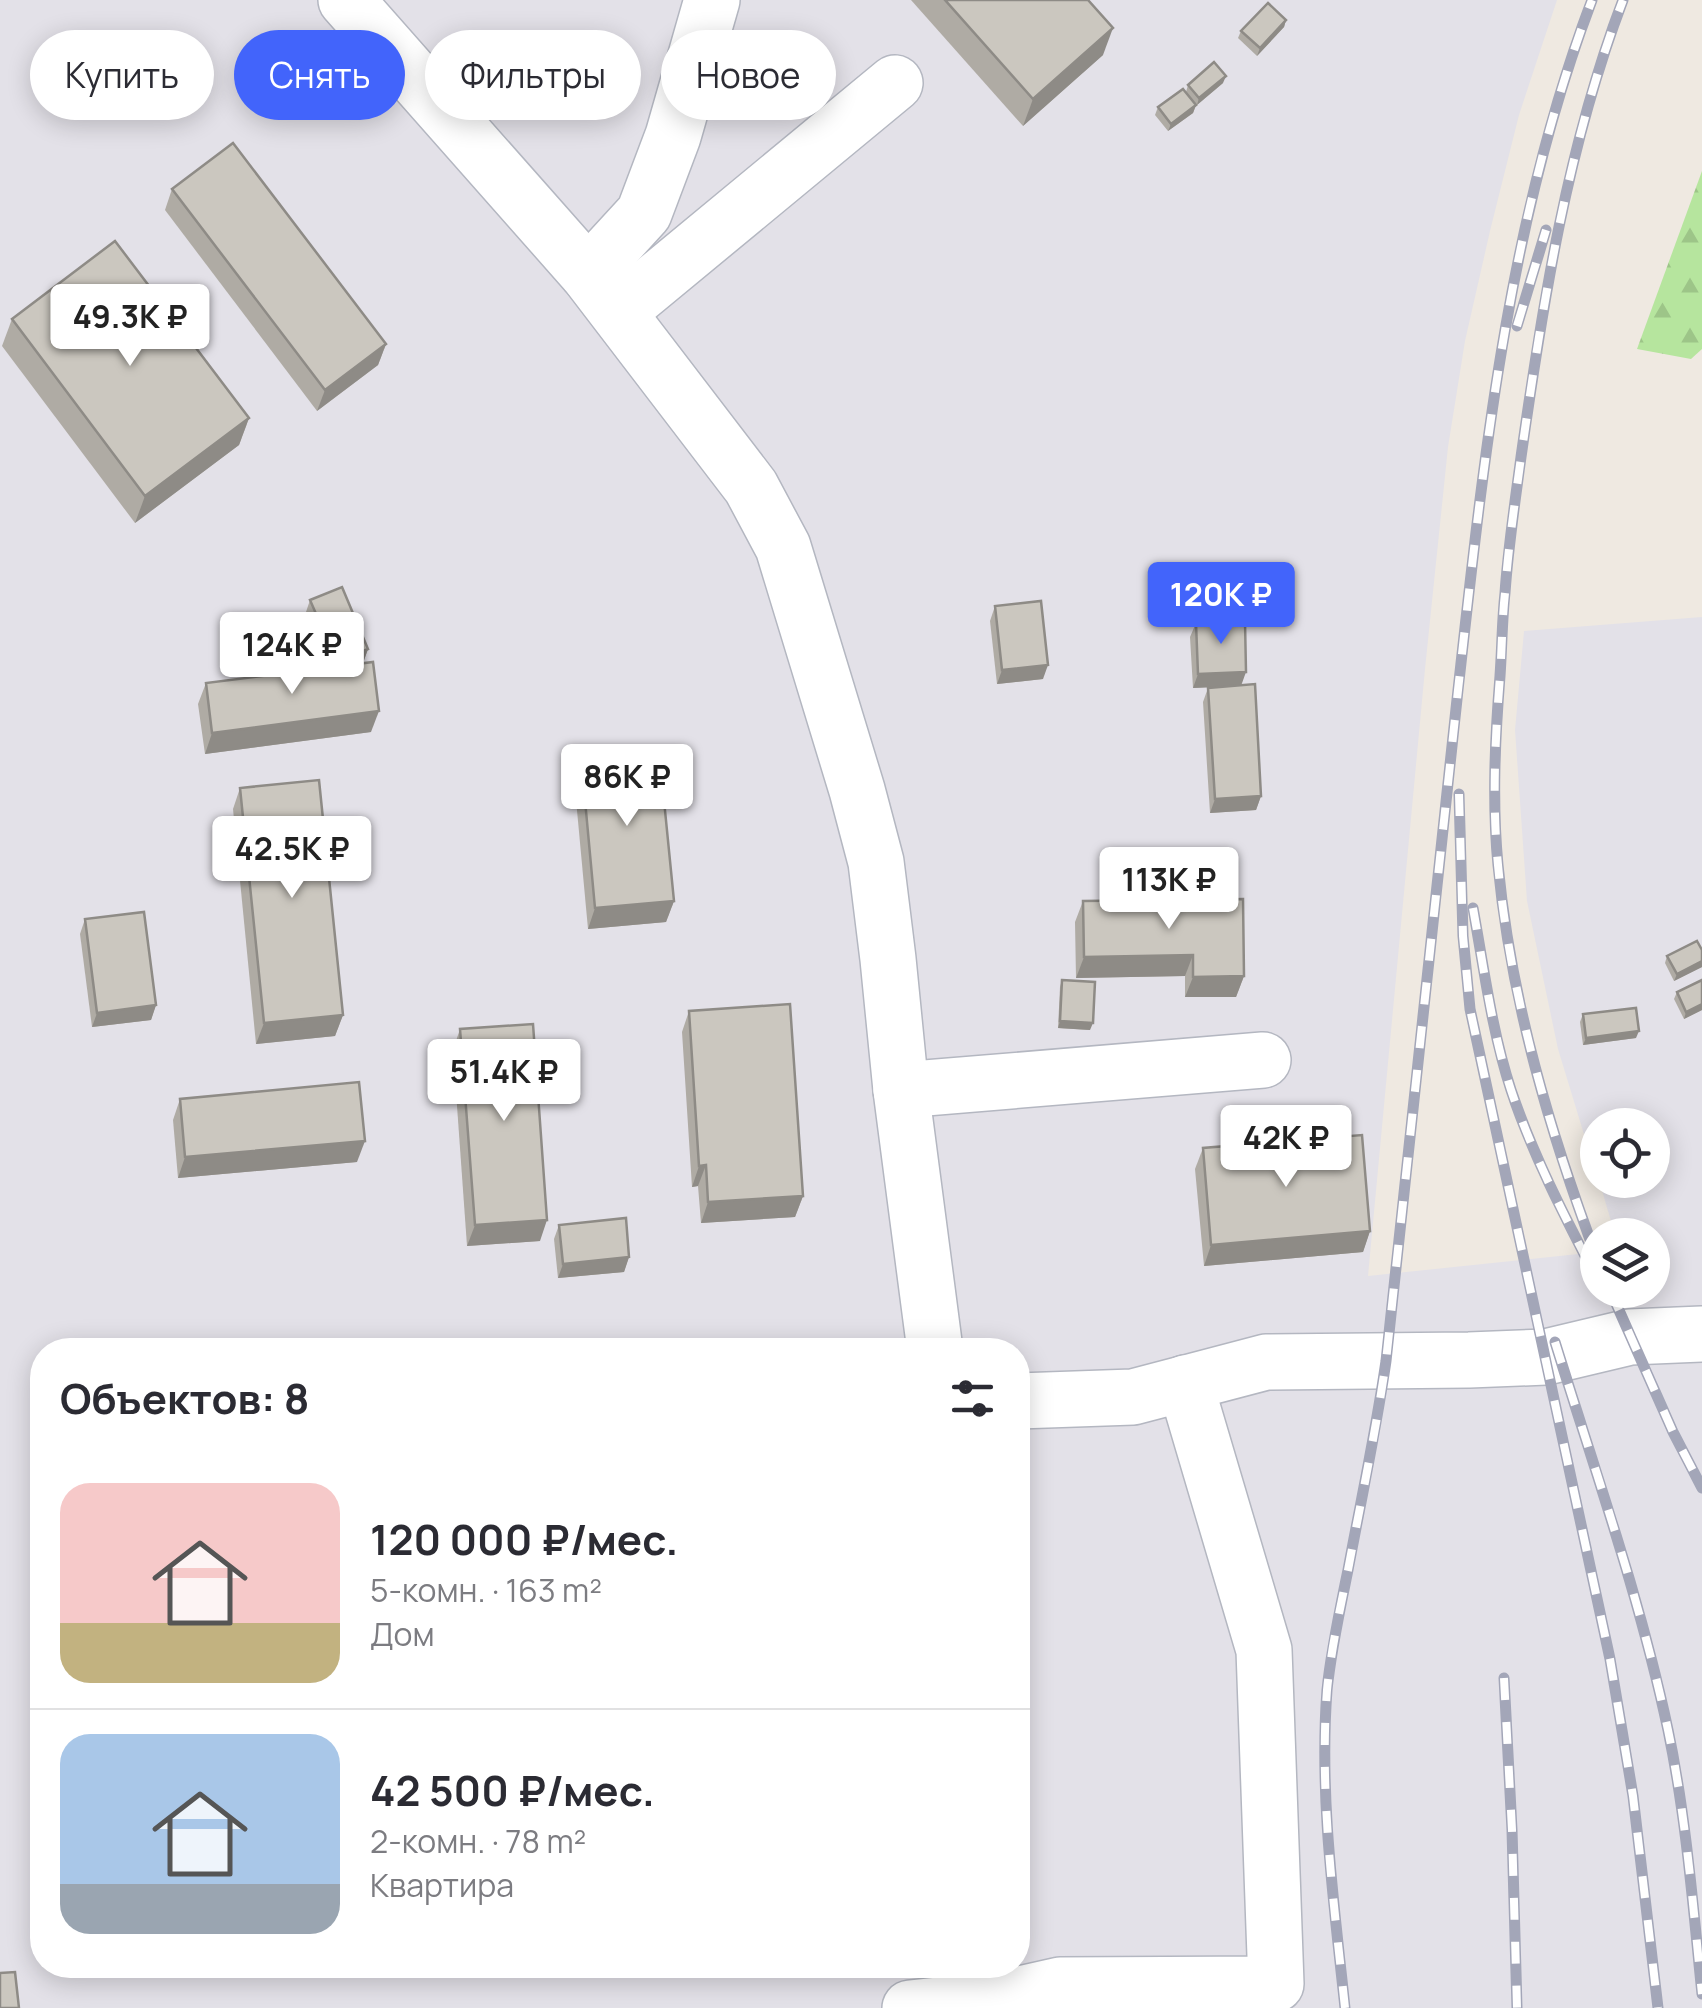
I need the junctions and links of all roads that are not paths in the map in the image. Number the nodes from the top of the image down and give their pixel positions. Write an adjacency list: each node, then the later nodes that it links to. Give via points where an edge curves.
1 (346, 0): 4 (lane)
2 (712, 0): 4 (lane, via 644,214)
3 (895, 83): 4 (lane)
4 (603, 293): 6 (lane, via 750,487 783,547 876,862)
5 (1263, 1060): 6 (lane)
6 (901, 1090): 8 (lane)
7 (1702, 1334): 9 (lane, via 1630,1337 1546,1357 1266,1362)
8 (933, 1338)
9 (1185, 1383): 10 (lane, via 1133,1396); 12 (lane, via 1264,1650)
10 (1030, 1401)
11 (1004, 1990): 12 (lane, via 1060,1985); 13 (lane)
12 (1278, 1996)
13 (910, 2008)

